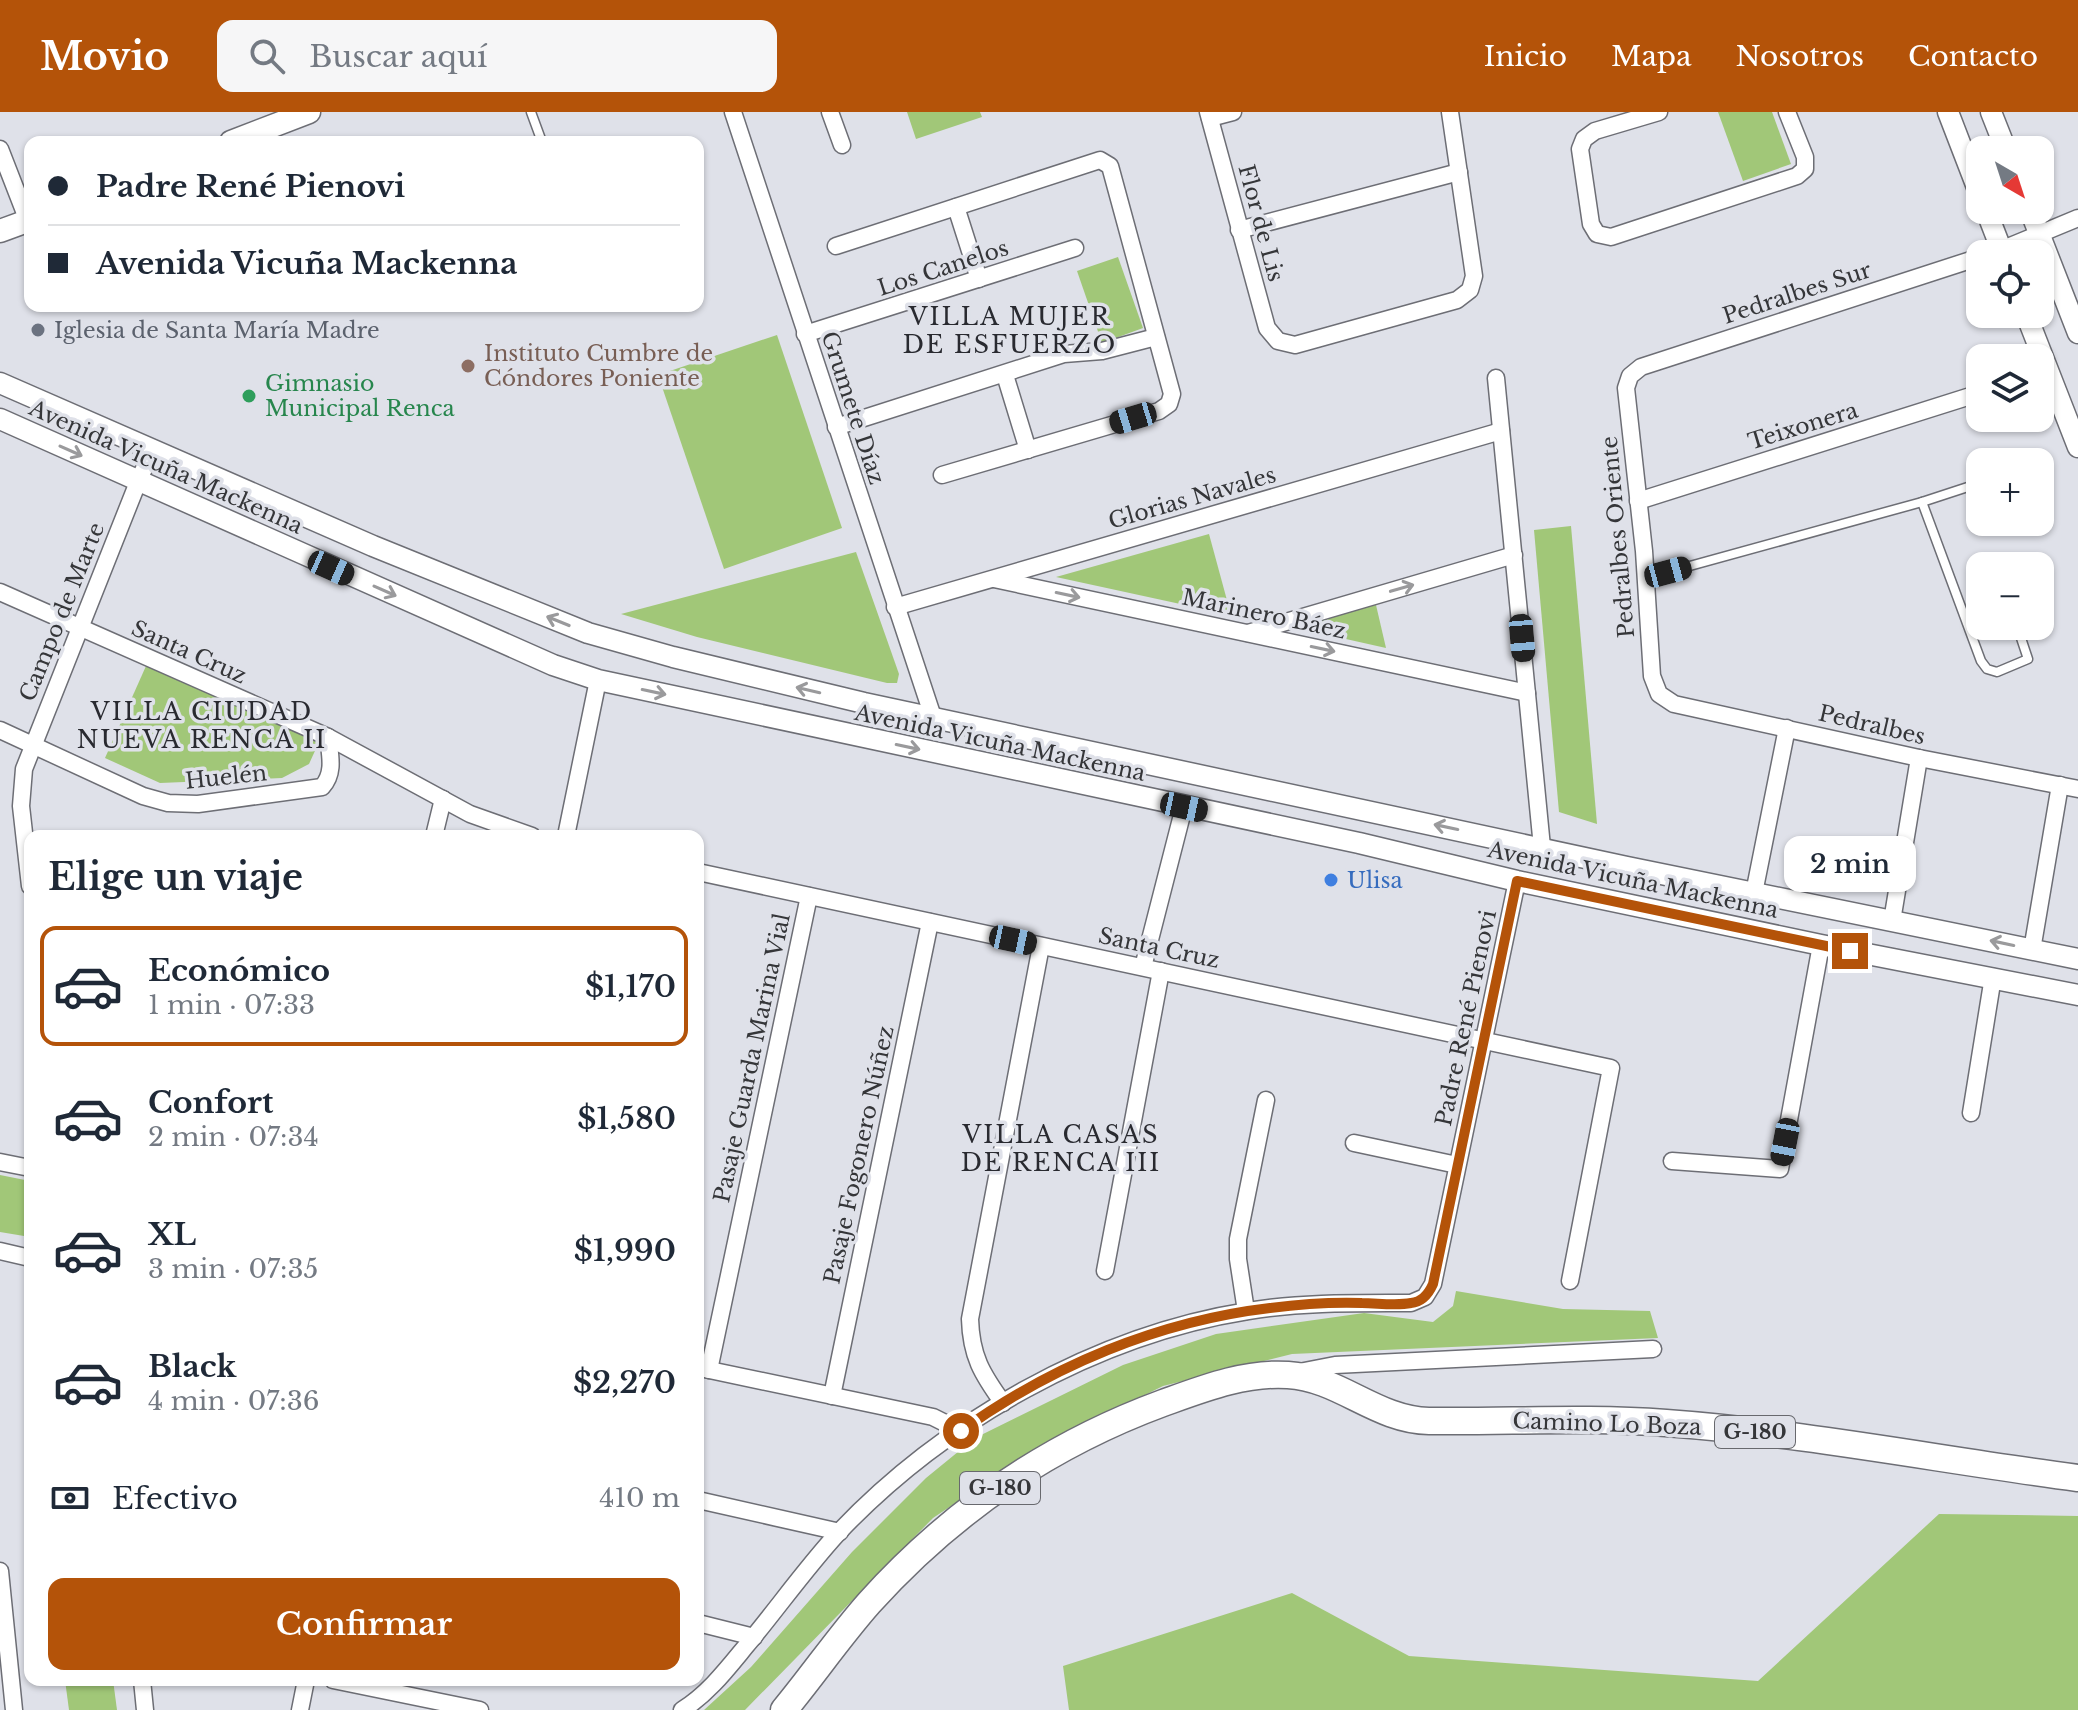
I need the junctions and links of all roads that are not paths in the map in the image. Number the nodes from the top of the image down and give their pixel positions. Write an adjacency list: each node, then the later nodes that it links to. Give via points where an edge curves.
1 (309, 112): 12 (main road)
2 (531, 112): 13 (lane)
3 (733, 112): 33 (street, Grumete Díaz)
4 (830, 112): 15 (street)
5 (1233, 112): 11 (street)
6 (1450, 112): 18 (street)
7 (1659, 112): 8 (street, via 1584,139 1580,149 1597,234 1611,237 1797,176 1805,169 1805,157)
8 (1787, 112)
9 (1948, 112): 17 (street)
10 (1991, 112): 14 (street)
11 (1209, 115): 24 (street, Flor de Lis)
12 (247, 136)
13 (540, 136)
14 (2000, 136)
15 (842, 145)
16 (0, 149): 20 (street)
17 (1966, 159)
18 (1459, 172): 24 (street); 24 (street, Flor de Lis, via 1474,276 1470,290 1457,300 1295,345 1278,341 1267,328)
19 (956, 207): 28 (street); 31 (street); 34 (street, via 1104,161 1110,166)
20 (24, 208)
21 (2078, 218): 26 (street)
22 (24, 222): 25 (main road)
23 (2035, 224): 26 (street)
24 (1239, 230)
25 (0, 231)
26 (2039, 234): 27 (street); 32 (street)
27 (2026, 240)
28 (836, 246)
29 (1075, 248): 31 (street, Los Canelos)
30 (1966, 262): 36 (street, Pedralbes Sur, via 1641,367)
31 (979, 279): 33 (street, Los Canelos)
32 (2078, 333)
33 (805, 334): 42 (street, Grumete Díaz)
34 (1156, 337): 35 (street, via 1064,354); 45 (street, via 1172,394 1165,408)
35 (1005, 375): 42 (street); 45 (street)
36 (1630, 376): 50 (street, Pedralbes Oriente, via 1626,388)
37 (1496, 378): 43 (street)
38 (0, 383): 46 (street, Avenida Vicuña Mackenna)
39 (2054, 395): 44 (street)
40 (1966, 397): 50 (street, Teixonera)
41 (0, 419): 48 (street, Avenida Vicuña Mackenna, one-way to 48)
42 (836, 427): 56 (street, Grumete Díaz)
43 (1501, 431): 52 (street); 54 (street, Glorias Navales)
44 (2078, 447)
45 (1028, 450): 47 (street)
46 (152, 451): 48 (street, Campo de Marte); 65 (street, Avenida Vicuña Mackenna, one-way to 46, via 759,679 588,633)
47 (942, 475)
48 (138, 482): 58 (street, Campo de Marte); 62 (street, Avenida Vicuña Mackenna, one-way to 62, via 553,665)
49 (1966, 488): 51 (lane)
50 (1638, 501): 53 (street, Pedralbes Oriente)
51 (1922, 502): 53 (lane); 57 (lane)
52 (1514, 555): 59 (street, one-way to 52); 63 (street)
53 (1645, 575): 64 (street, Pedralbes Oriente, via 1652,676)
54 (992, 579): 56 (street, Glorias Navales); 59 (street, Marinero Báez, one-way to 59)
55 (0, 592): 58 (street, Santa Cruz)
56 (895, 607): 65 (street, Grumete Díaz)
57 (1966, 621)
58 (80, 627): 68 (street, Santa Cruz); 69 (street, Campo de Marte)
59 (1246, 633): 63 (street, Marinero Báez, one-way to 63)
60 (1973, 640): 61 (lane, via 1981,661 1997,672 2028,659)
61 (2022, 640)
62 (598, 680): 74 (street, Avenida Vicuña Mackenna, one-way to 74); 79 (street)
63 (1527, 693): 81 (street)
64 (1659, 694): 66 (street, Pedralbes, via 1674,704)
65 (933, 717): 75 (street, Avenida Vicuña Mackenna)
66 (1787, 728): 70 (street, Pedralbes); 85 (street)
67 (0, 730): 69 (street, Huelén)
68 (328, 737): 69 (street, Huelén, via 331,770 322,787 183,805 143,796); 73 (street, Santa Cruz)
69 (33, 746): 76 (street, Campo de Marte, via 21,794)
70 (1919, 758): 71 (street, Pedralbes); 89 (street)
71 (2060, 785): 72 (street, Pedralbes); 93 (street)
72 (2078, 789)
73 (443, 799): 77 (street); 78 (street, Santa Cruz)
74 (1184, 807): 80 (street, Avenida Vicuña Mackenna); 95 (street)
75 (1368, 810): 80 (street); 81 (street, Avenida Vicuña Mackenna, one-way to 75)
76 (25, 830)
77 (435, 830)
78 (515, 830)
79 (567, 830)
80 (1359, 843): 84 (street, Avenida Vicuña Mackenna)
81 (1542, 847): 82 (street, Avenida Vicuña Mackenna)
82 (1627, 867): 85 (street, Avenida Vicuña Mackenna); 87 (street)
83 (704, 873): 86 (street, Santa Cruz)
84 (1517, 881): 87 (street, Avenida Vicuña Mackenna); 99 (street, Padre René Pienovi)
85 (1754, 893): 88 (street, Avenida Vicuña Mackenna)
86 (809, 896): 90 (street, Santa Cruz); 113 (street, Pasaje Guarda Marina Vial)
87 (1620, 903): 91 (street, Avenida Vicuña Mackenna)
88 (1828, 908): 89 (street, Avenida Vicuña Mackenna); 91 (street)
89 (1892, 921): 93 (street, Avenida Vicuña Mackenna, one-way to 89)
90 (930, 922): 92 (street, Santa Cruz); 116 (street, Pasaje Fogonero Núñez)
91 (1821, 945): 97 (street, Avenida Vicuña Mackenna); 103 (street, via 1780,1169)
92 (1041, 946): 95 (street, Santa Cruz); 117 (street, via 970,1319 981,1372)
93 (2032, 950): 94 (street, Avenida Vicuña Mackenna)
94 (2078, 959)
95 (1143, 967): 96 (street, Santa Cruz)
96 (1161, 971): 99 (street, Santa Cruz); 109 (street)
97 (1993, 977): 98 (street, Avenida Vicuña Mackenna); 101 (street)
98 (2078, 995)
99 (1484, 1041): 105 (street, Padre René Pienovi); 110 (street, Santa Cruz, via 1611,1068)
100 (1266, 1100): 111 (street, via 1239,1228)
101 (1971, 1113)
102 (1354, 1143): 105 (street)
103 (1672, 1161)
104 (0, 1162): 106 (street)
105 (1457, 1165): 111 (street, Padre René Pienovi, via 1433,1284 1425,1297 1411,1303 1338,1302)
106 (24, 1167)
107 (0, 1251): 108 (street)
108 (24, 1257)
109 (1105, 1271)
110 (1570, 1281)
111 (1246, 1311): 117 (street, Padre René Pienovi, via 1125,1344)
112 (1653, 1349): 115 (street, Camino Lo Boza, via 1335,1365)
113 (704, 1365)
114 (704, 1369): 116 (street)
115 (1285, 1374): 119 (main road, Camino Lo Boza / G-180, via 1322,1381 1384,1413 1413,1420 1669,1423); 134 (main road, Camino Lo Boza / G-180, via 1214,1386 1147,1409 1021,1472 893,1577)
116 (832, 1396): 118 (street, via 933,1417)
117 (1003, 1403): 118 (street, Padre René Pienovi)
118 (961, 1431): 121 (street, Padre René Pienovi)
119 (2078, 1478)
120 (704, 1501): 121 (street)
121 (840, 1532): 124 (street, Padre René Pienovi)
122 (0, 1571): 129 (street)
123 (704, 1624): 124 (street)
124 (754, 1637): 133 (street, Padre René Pienovi, via 713,1685)
125 (143, 1686): 130 (street)
126 (305, 1686): 131 (street)
127 (355, 1686): 128 (street)
128 (422, 1704): 132 (street)
129 (14, 1710)
130 (145, 1710)
131 (300, 1710)
132 (480, 1710)
133 (682, 1710)
134 (784, 1710)

